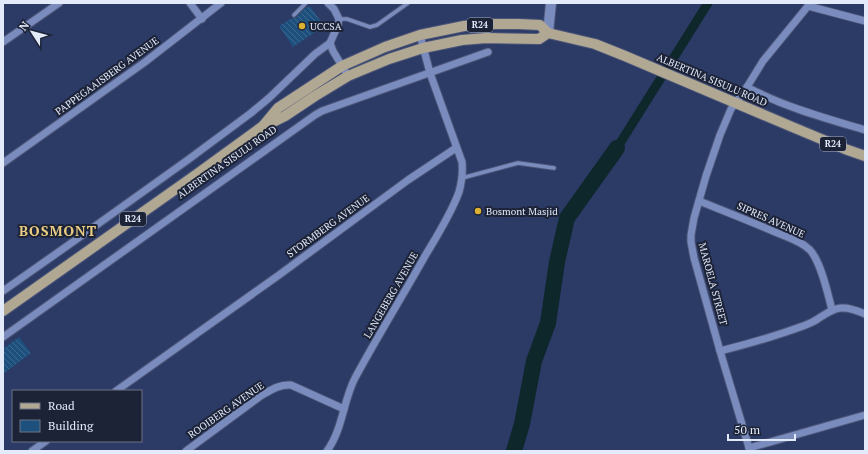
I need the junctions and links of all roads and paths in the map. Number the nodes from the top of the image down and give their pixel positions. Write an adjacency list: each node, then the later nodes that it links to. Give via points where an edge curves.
1 (59, 3): 15 (street)
2 (190, 3): 10 (street)
3 (221, 3): 10 (street, PAPPEGAAISBERG AVENUE)
4 (306, 3): 9 (lane)
5 (328, 3): 11 (street)
6 (408, 3): 11 (lane, via 377,25 370,27)
7 (551, 3): 13 (street)
8 (809, 5): 12 (street); 22 (street, MAROELA STREET, via 763,61)
9 (294, 15)
10 (202, 19): 28 (street, PAPPEGAAISBERG AVENUE)
11 (339, 19): 16 (street)
12 (865, 22)
13 (548, 32): 14 (main road, ALBERTINA SISULU ROAD / R24, via 540,26 487,24); 17 (main road, ALBERTINA SISULU ROAD / R24, via 539,39 486,38); 23 (main road, ALBERTINA SISULU ROAD / R24, via 595,44)
14 (420, 35): 17 (street); 19 (main road, ALBERTINA SISULU ROAD / R24)
15 (3, 42)
16 (330, 43): 19 (street); 32 (street, via 314,54 251,113)
17 (423, 48): 20 (street); 21 (main road, ALBERTINA SISULU ROAD / R24)
18 (488, 52): 20 (street, ALBERTINA SISULU ROAD)
19 (342, 66): 21 (street); 24 (main road, ALBERTINA SISULU ROAD / R24, via 278,108)
20 (430, 73): 26 (street); 36 (street, ALBERTINA SISULU ROAD, via 315,115)
21 (348, 76): 24 (main road, ALBERTINA SISULU ROAD / R24, via 284,116)
22 (747, 88): 23 (street, MAROELA STREET); 25 (street, ALBERTINA SISULU ROAD, via 808,113)
23 (736, 102): 27 (main road, ALBERTINA SISULU ROAD / R24); 31 (street, MAROELA STREET, via 720,135)
24 (263, 126): 34 (main road, ALBERTINA SISULU ROAD / R24)
25 (865, 130)
26 (456, 148): 30 (street, LANGEBERG AVENUE, via 462,162); 38 (street, STORMBERG AVENUE)
27 (865, 156)
28 (3, 163)
29 (554, 168): 30 (lane, via 518,163)
30 (462, 178): 39 (street, LANGEBERG AVENUE, via 456,199 356,377)
31 (699, 201): 33 (street, SIPRES AVENUE, via 804,245 816,258); 37 (street, MAROELA STREET, via 691,242)
32 (3, 291)
33 (832, 310): 35 (street, via 843,308); 37 (street, via 802,326)
34 (3, 311)
35 (865, 314)
36 (3, 337)
37 (720, 351): 42 (street, MAROELA STREET)
38 (117, 390)
39 (344, 409): 44 (street, ROOIBERG AVENUE, via 286,385 262,395); 45 (street, LANGEBERG AVENUE, via 337,435)
40 (865, 416): 42 (street)
41 (45, 442): 43 (street)
42 (749, 450)
43 (32, 451)
44 (186, 451)
45 (327, 451)

